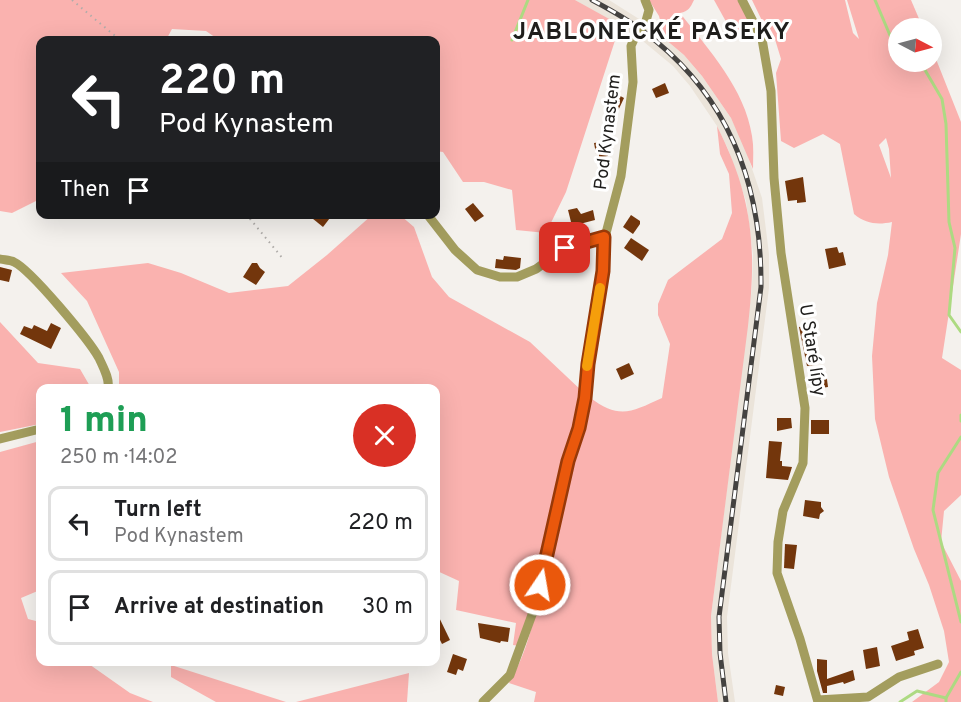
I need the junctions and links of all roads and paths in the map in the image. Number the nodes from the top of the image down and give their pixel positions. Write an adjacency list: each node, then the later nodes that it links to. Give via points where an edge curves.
1 (72, 0): 4 (path)
2 (645, 0): 7 (street, Pod Kynastem, bridge, via 649,10 646,21 631,46 633,82 621,176)
3 (742, 0): 14 (street, U Staré lípy, via 762,39 771,91 781,253 805,408 803,463 783,512 777,573)
4 (115, 36)
5 (250, 219): 9 (path)
6 (431, 219): 7 (street, via 477,270 500,277 517,277 565,248)
7 (604, 237): 15 (street, Pod Kynastem, via 585,398 537,601 510,675)
8 (0, 260): 10 (street, via 13,261 60,307 98,357)
9 (284, 260)
10 (109, 384)
11 (36, 430): 12 (street)
12 (0, 439)
13 (938, 664): 14 (street, U Staré lípy, via 899,677 867,697)
14 (818, 701)
15 (483, 702)

